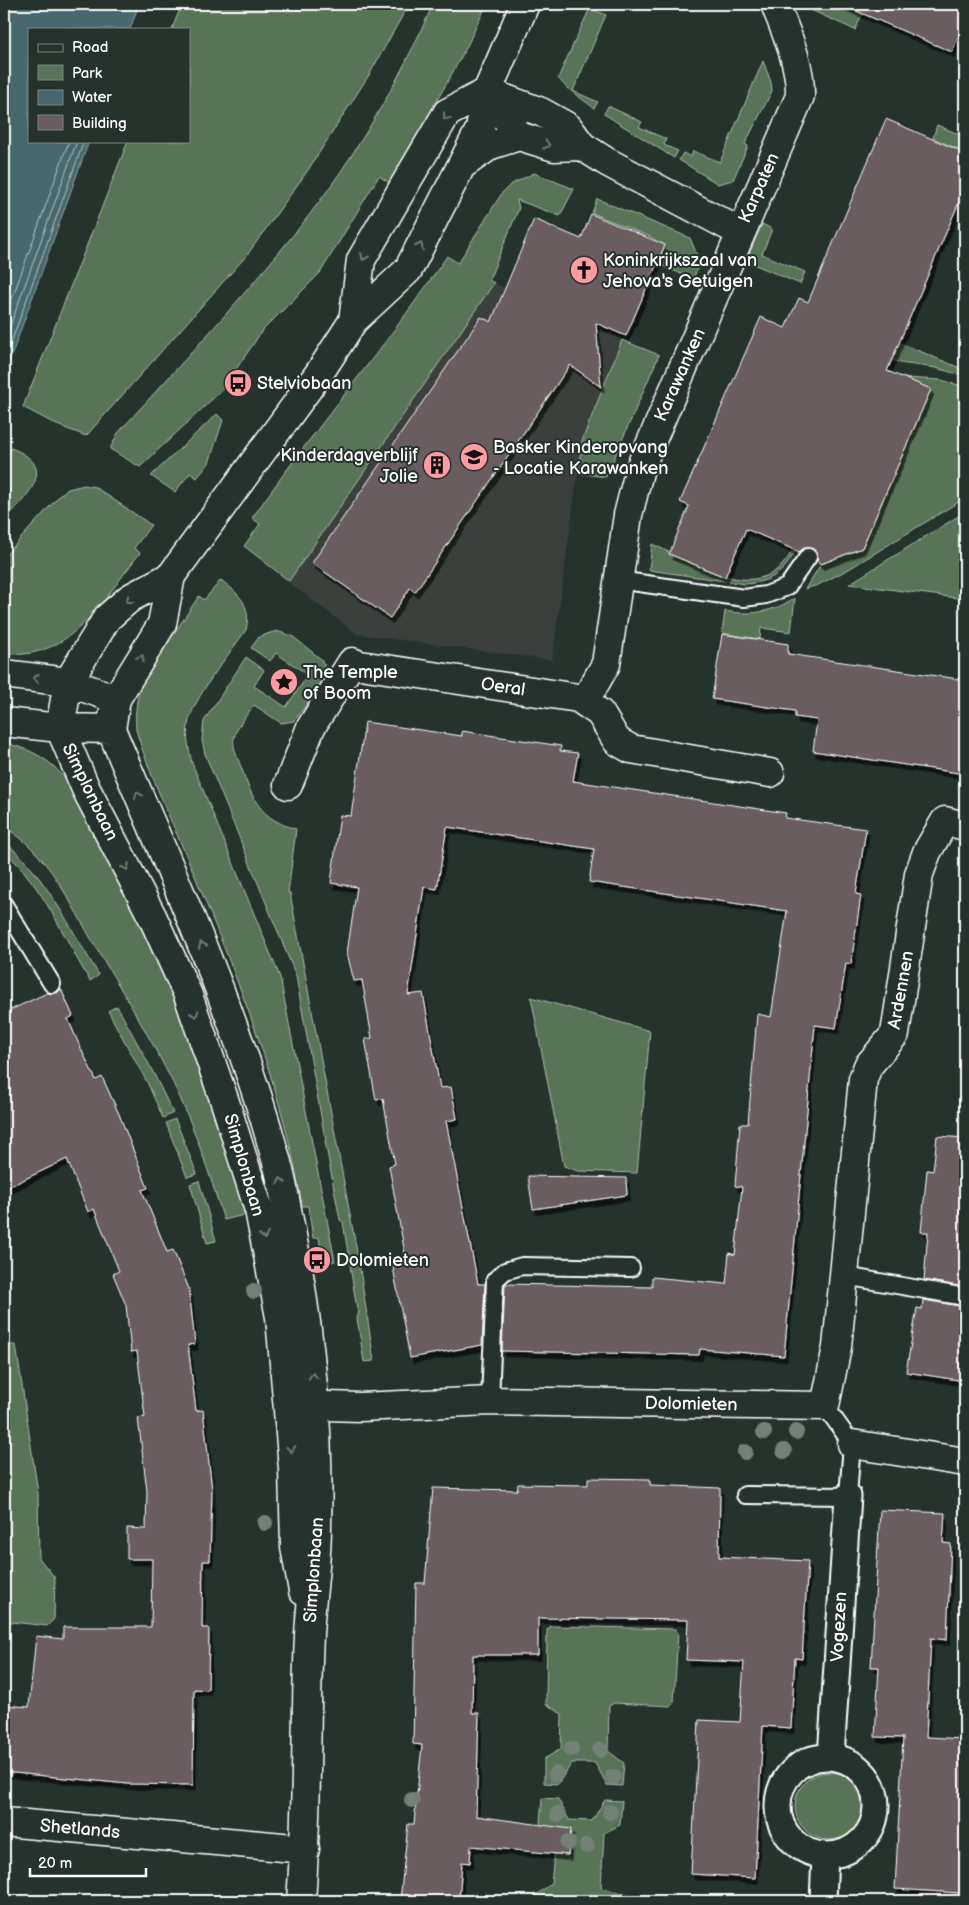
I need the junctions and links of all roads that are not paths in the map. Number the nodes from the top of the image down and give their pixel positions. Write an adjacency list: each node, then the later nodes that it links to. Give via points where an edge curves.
1 (525, 4): 3 (street)
2 (775, 4): 7 (street, Karpaten, via 796,64 800,96)
3 (487, 92): 4 (street); 5 (street, Karpaten, via 541,112 568,128); 6 (street, via 480,129); 8 (street, one-way to 8, via 447,113 407,181 362,260)
4 (519, 136): 5 (street, one-way to 5, via 554,147); 6 (street, via 491,146)
5 (582, 146): 7 (street, Karpaten)
6 (464, 163): 8 (street, one-way to 6, via 408,270)
7 (740, 232): 11 (street, Karawanken, via 640,468 628,515)
8 (353, 320): 10 (street, via 320,372)
9 (808, 556): 11 (lane, via 787,586 766,595 744,598)
10 (171, 576): 13 (street, one-way to 13, via 130,598 107,618); 14 (street, one-way to 10, via 162,624)
11 (618, 580): 15 (street, Karawanken, via 606,664)
12 (4, 674): 13 (street, one-way to 12)
13 (68, 682): 14 (street); 17 (street)
14 (116, 700): 18 (street)
15 (585, 701): 19 (street, via 600,713 617,741 631,749); 20 (street, Oeral, via 360,666 352,662 311,727)
16 (4, 722): 17 (street)
17 (60, 728): 18 (street); 28 (street, Simplonbaan, one-way to 28, via 86,789 153,918 188,995 225,1102 259,1210 280,1317)
18 (110, 730): 29 (street, Simplonbaan, one-way to 18, via 301,1281 277,1161 244,1054 212,969)
19 (770, 773)
20 (288, 785)
21 (955, 823): 25 (street, Ardennen, via 926,852 919,874 899,1018 894,1034 868,1066 863,1079)
22 (4, 905): 23 (lane)
23 (52, 984)
24 (631, 1268): 27 (lane, via 522,1266 505,1271 495,1280)
25 (845, 1276): 26 (lane); 30 (street, Ardennen, via 837,1347)
26 (965, 1297)
27 (490, 1401): 29 (street, Dolomieten); 30 (street, Dolomieten)
28 (287, 1405): 29 (street, Dolomieten); 35 (street, Simplonbaan, one-way to 35, via 295,1548)
29 (315, 1406): 35 (street, Simplonbaan, via 317,1529)
30 (825, 1406): 31 (lane)
31 (852, 1444): 32 (street); 34 (lane)
32 (965, 1462)
33 (744, 1494): 34 (lane)
34 (848, 1496): 36 (street, Vogezen)
35 (309, 1634): 38 (street, Simplonbaan)
36 (831, 1757): 39 (street, via 846,1760 869,1779 875,1792 876,1810 874,1823 855,1847); 39 (street, via 802,1763 790,1773 778,1800 779,1817 796,1844 810,1852)
37 (4, 1822): 38 (street, Shetlands)
38 (305, 1848): 40 (street, Simplonbaan)
39 (826, 1855): 41 (street)
40 (301, 1901)
41 (823, 1901)

